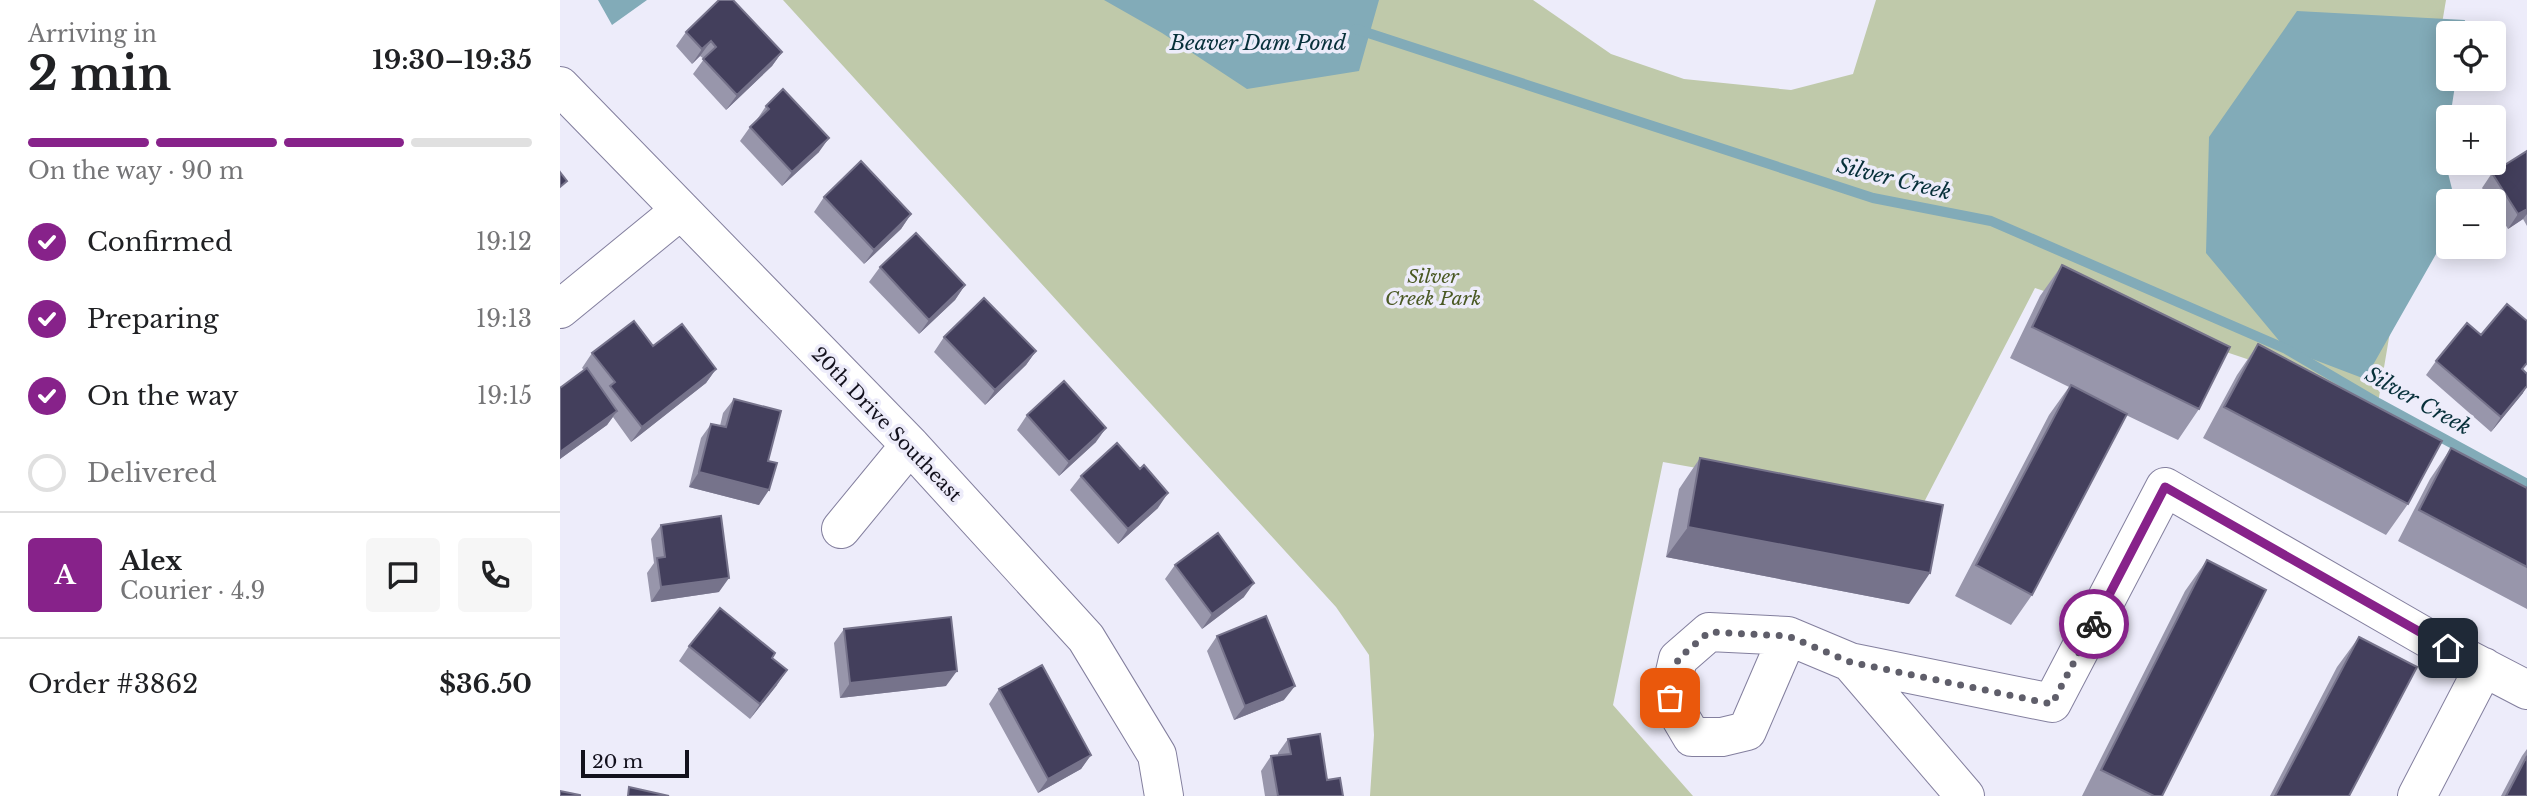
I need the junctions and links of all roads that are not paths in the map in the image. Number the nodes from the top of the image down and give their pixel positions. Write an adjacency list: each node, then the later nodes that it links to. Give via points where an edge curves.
1 (560, 86): 2 (street, 20th Drive Southeast)
2 (681, 210): 3 (street); 4 (street, 20th Drive Southeast)
3 (560, 309)
4 (910, 445): 5 (street); 10 (street, 20th Drive Southeast, via 1086,638 1157,755)
5 (841, 529)
6 (1788, 636): 7 (street)
7 (1850, 662): 8 (street, via 2052,704 2165,487); 11 (street)
8 (2484, 667): 9 (street); 12 (street)
9 (2527, 690)
10 (1164, 796)
11 (1965, 796)
12 (2417, 796)

